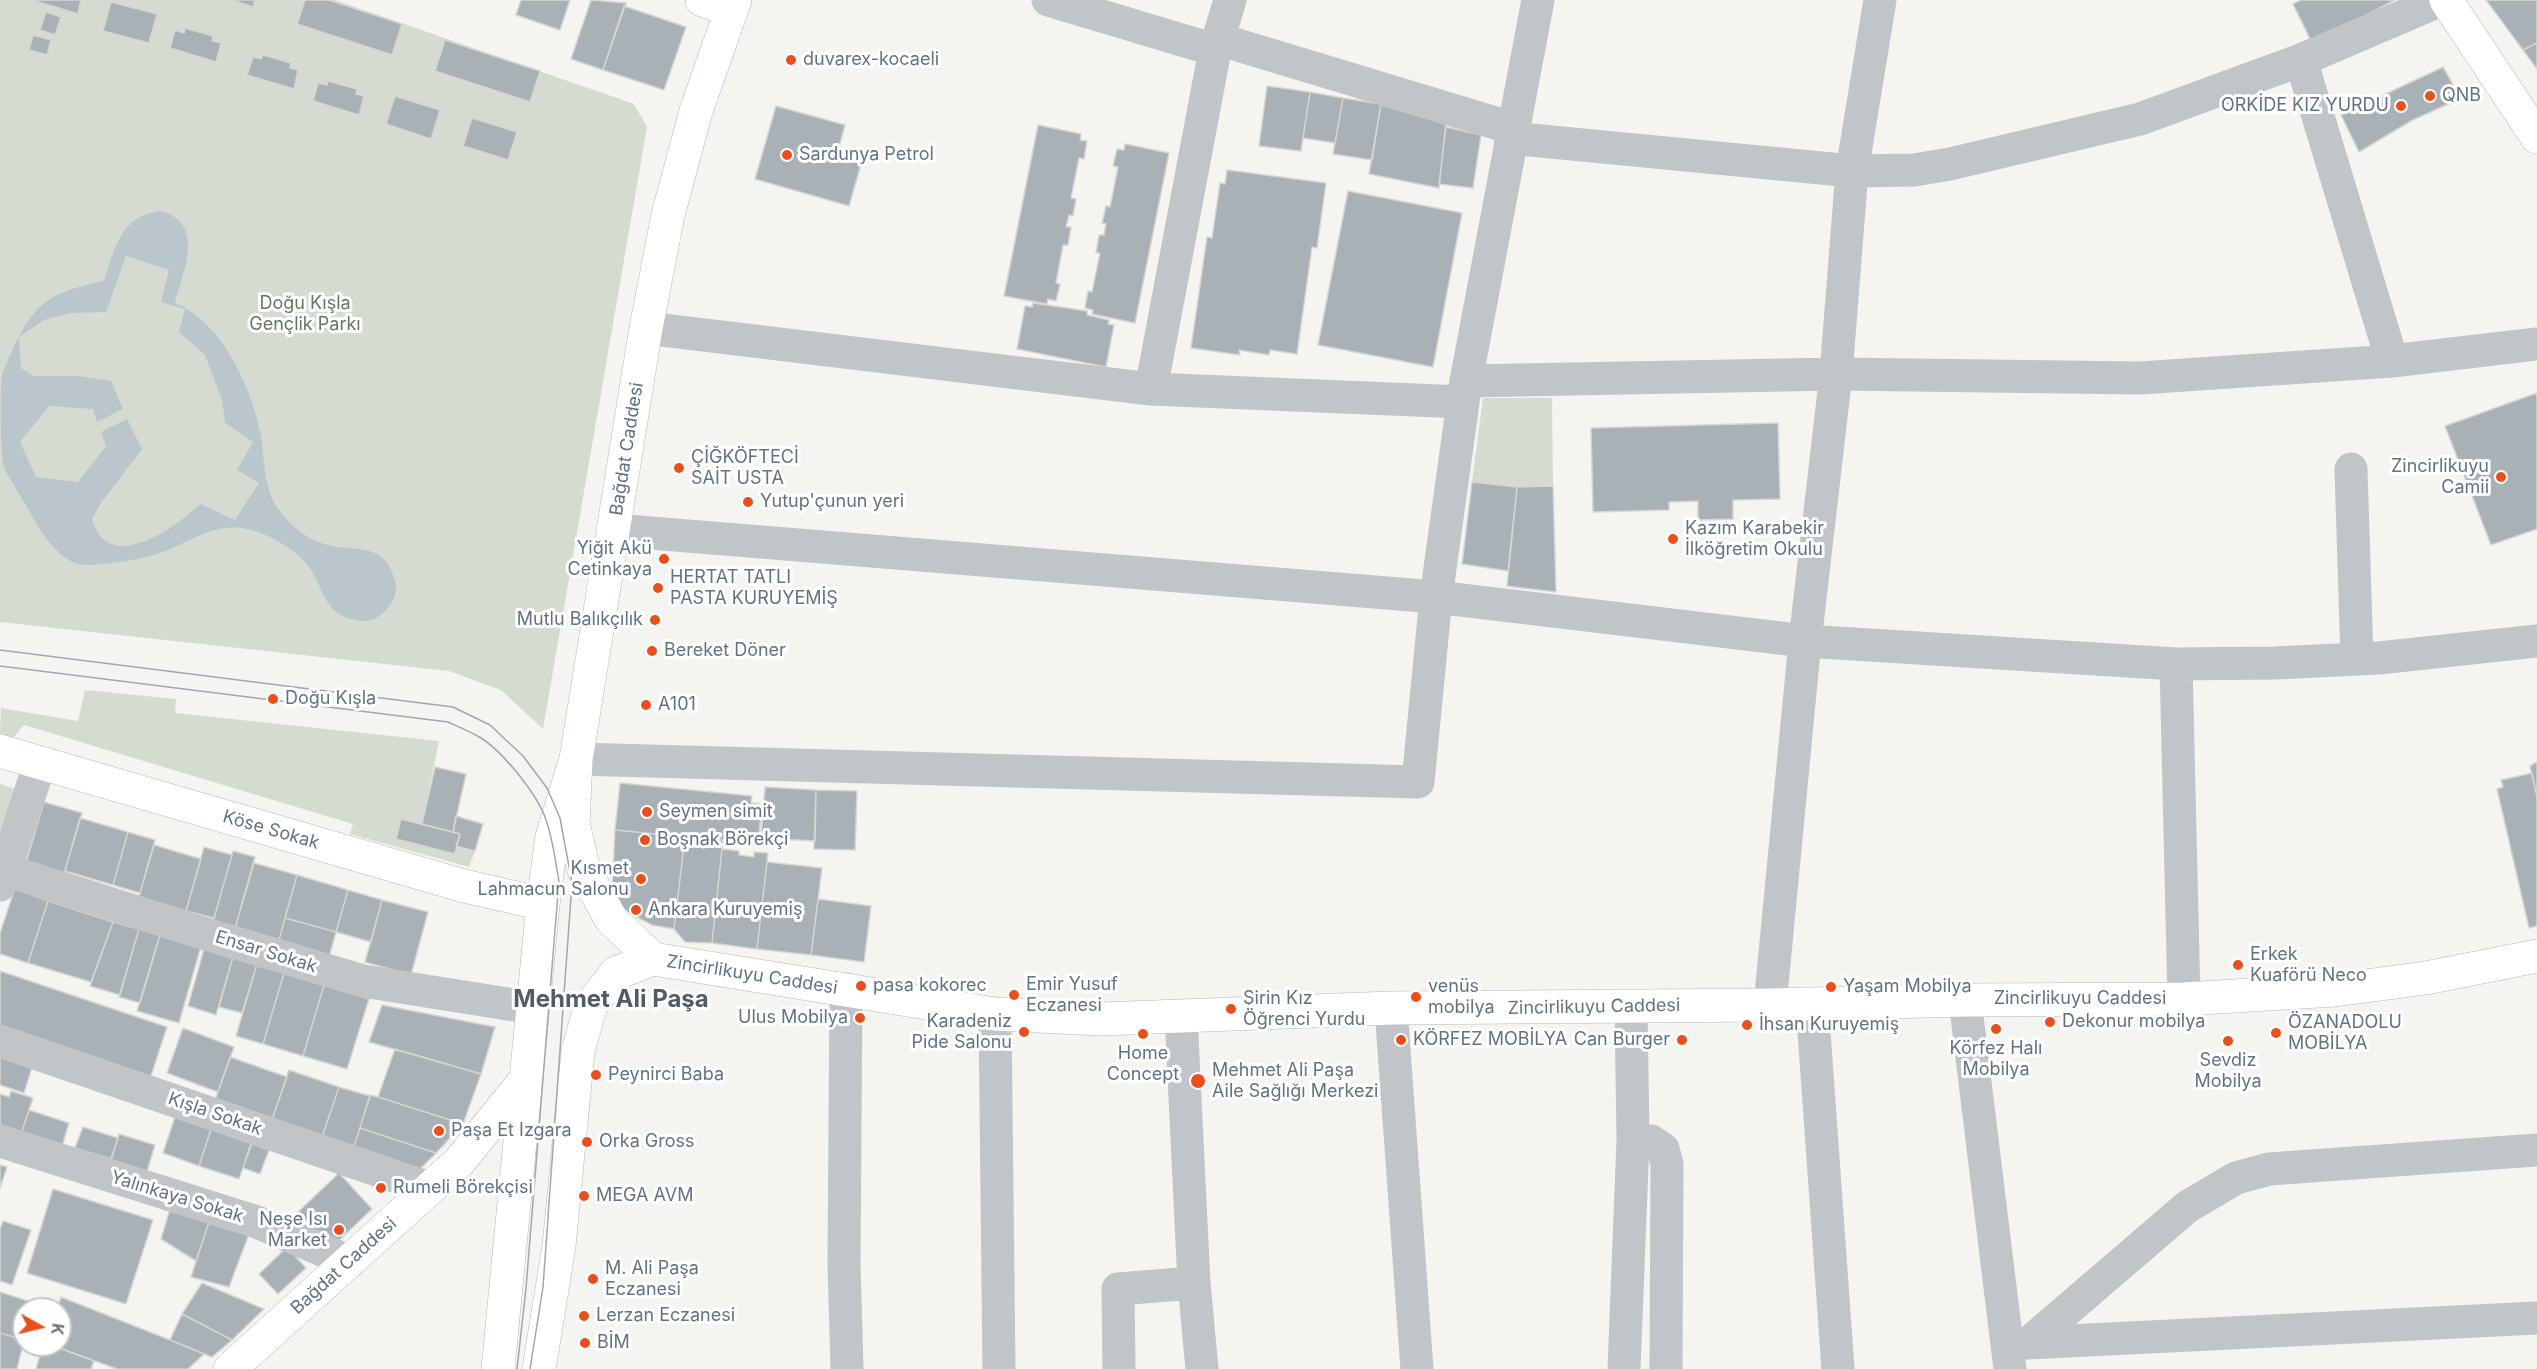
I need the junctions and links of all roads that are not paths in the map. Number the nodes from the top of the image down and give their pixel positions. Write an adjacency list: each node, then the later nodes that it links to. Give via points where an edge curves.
1 (1048, 0): 8 (street)
2 (1230, 0): 8 (street)
3 (1538, 0): 10 (street)
4 (1880, 0): 12 (street)
5 (2441, 0): 9 (street)
6 (2446, 0): 11 (main road)
7 (723, 3): 13 (main road, Bağdat Caddesi, via 668,215)
8 (1217, 45): 10 (street); 17 (street)
9 (2301, 60): 12 (street, via 2140,119 1950,164 1898,171); 15 (street)
10 (1511, 133): 12 (street); 18 (street)
11 (2537, 137)
12 (1852, 171): 16 (street)
13 (646, 328): 17 (street); 20 (main road, Bağdat Caddesi)
14 (2537, 344): 15 (street)
15 (2392, 361): 16 (street, via 2140,378)
16 (1836, 375): 18 (street); 22 (street)
17 (1151, 389): 18 (street)
18 (1465, 391): 21 (street)
19 (2351, 469): 24 (street)
20 (614, 530): 21 (street); 27 (main road, Bağdat Caddesi)
21 (1436, 597): 22 (street); 27 (street, via 1418,782)
22 (1805, 641): 25 (street); 37 (street)
23 (2537, 641): 24 (street)
24 (2357, 659): 25 (street)
25 (2176, 664): 34 (street)
26 (0, 751): 28 (main road, Köse Sokak)
27 (576, 759): 30 (main road, Bağdat Caddesi, via 552,837); 32 (main road, Zincirlikuyu Caddesi, via 573,823 584,870 611,919)
28 (40, 763): 29 (street); 30 (main road, Köse Sokak, via 464,886)
29 (3, 878): 39 (street, Ensar Sokak, via 363,981)
30 (543, 904): 39 (main road, Bağdat Caddesi)
31 (2537, 957): 34 (main road, Zincirlikuyu Caddesi, via 2335,990)
32 (653, 959): 33 (main road, Zincirlikuyu Caddesi); 45 (main road, Zincirlikuyu Caddesi, via 616,973 591,1005 578,1051)
33 (846, 989): 41 (main road, Zincirlikuyu Caddesi); 59 (street)
34 (2184, 999): 35 (main road, Zincirlikuyu Caddesi)
35 (1965, 1000): 36 (main road, Zincirlikuyu Caddesi); 55 (street)
36 (1812, 1004): 37 (main road, Zincirlikuyu Caddesi); 66 (street)
37 (1770, 1005): 38 (main road, Zincirlikuyu Caddesi)
38 (1631, 1006): 40 (main road, Zincirlikuyu Caddesi); 46 (street)
39 (533, 1008): 44 (main road, Bağdat Caddesi)
40 (1391, 1008): 42 (main road, Zincirlikuyu Caddesi); 63 (street)
41 (995, 1014): 42 (main road, Zincirlikuyu Caddesi, via 1102,1019); 60 (street)
42 (1181, 1016): 53 (street)
43 (0, 1041): 51 (street, Kışla Sokak)
44 (526, 1079): 49 (main road, Bağdat Caddesi); 50 (main road, Bağdat Caddesi)
45 (570, 1138): 49 (main road); 58 (main road, Zincirlikuyu Caddesi, via 559,1245)
46 (1633, 1140): 64 (street); 65 (street, via 1651,1141 1663,1149 1667,1164)
47 (0, 1141): 52 (street, Yalınkaya Sokak, via 258,1222)
48 (2537, 1150): 55 (street, via 2269,1169 2236,1178 2187,1207)
49 (520, 1151): 50 (main road); 57 (main road, Bağdat Caddesi)
50 (459, 1162): 51 (main road, Bağdat Caddesi)
51 (429, 1188): 52 (main road, Bağdat Caddesi)
52 (350, 1262): 56 (main road, Bağdat Caddesi)
53 (1194, 1283): 61 (street, via 1118,1289); 62 (street)
54 (2537, 1318): 55 (street)
55 (2016, 1352)
56 (230, 1369)
57 (498, 1369)
58 (539, 1369)
59 (847, 1369)
60 (999, 1369)
61 (1119, 1369)
62 (1202, 1369)
63 (1417, 1369)
64 (1621, 1369)
65 (1666, 1369)
66 (1838, 1369)

